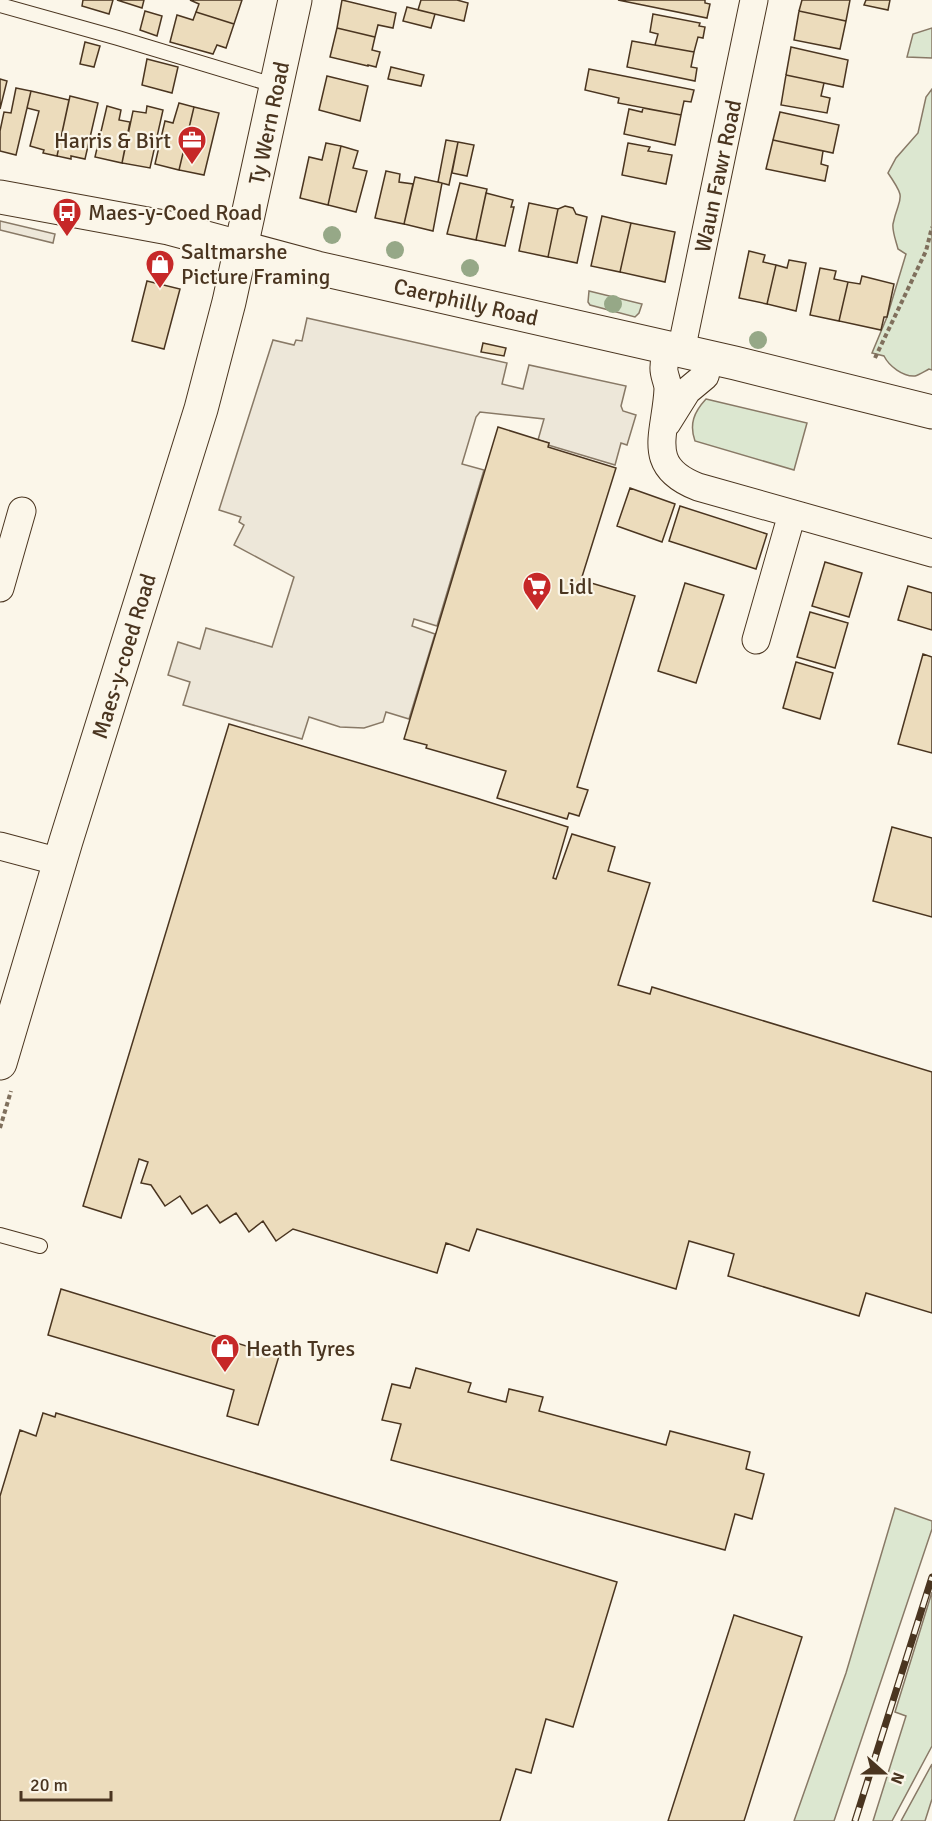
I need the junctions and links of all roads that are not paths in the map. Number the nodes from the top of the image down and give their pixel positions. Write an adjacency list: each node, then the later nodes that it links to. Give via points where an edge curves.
1 (295, 0): 4 (street, Ty Wern Road)
2 (754, 0): 7 (street, Waun Fawr Road)
3 (0, 5): 4 (lane)
4 (277, 86): 6 (street, Ty Wern Road)
5 (0, 197): 6 (street, Caerphilly Road, via 169,228)
6 (241, 246): 7 (street, Caerphilly Road, via 317,268); 17 (street, Maes-y-coed Road, via 201,409)
7 (686, 352): 8 (street, Caerphilly Road); 9 (street, via 663,368 668,388); 9 (street, via 705,376 687,391)
8 (932, 412)
9 (665, 427): 11 (street, via 662,456 683,481)
10 (22, 511): 12 (street)
11 (792, 514): 13 (street); 15 (street)
12 (5, 551): 14 (street)
13 (932, 552)
14 (0, 588)
15 (756, 640)
16 (0, 846): 17 (street)
17 (60, 862): 18 (street, Maes-y-coed Road)
18 (0, 1064)
19 (0, 1234): 20 (lane)
20 (40, 1246)

